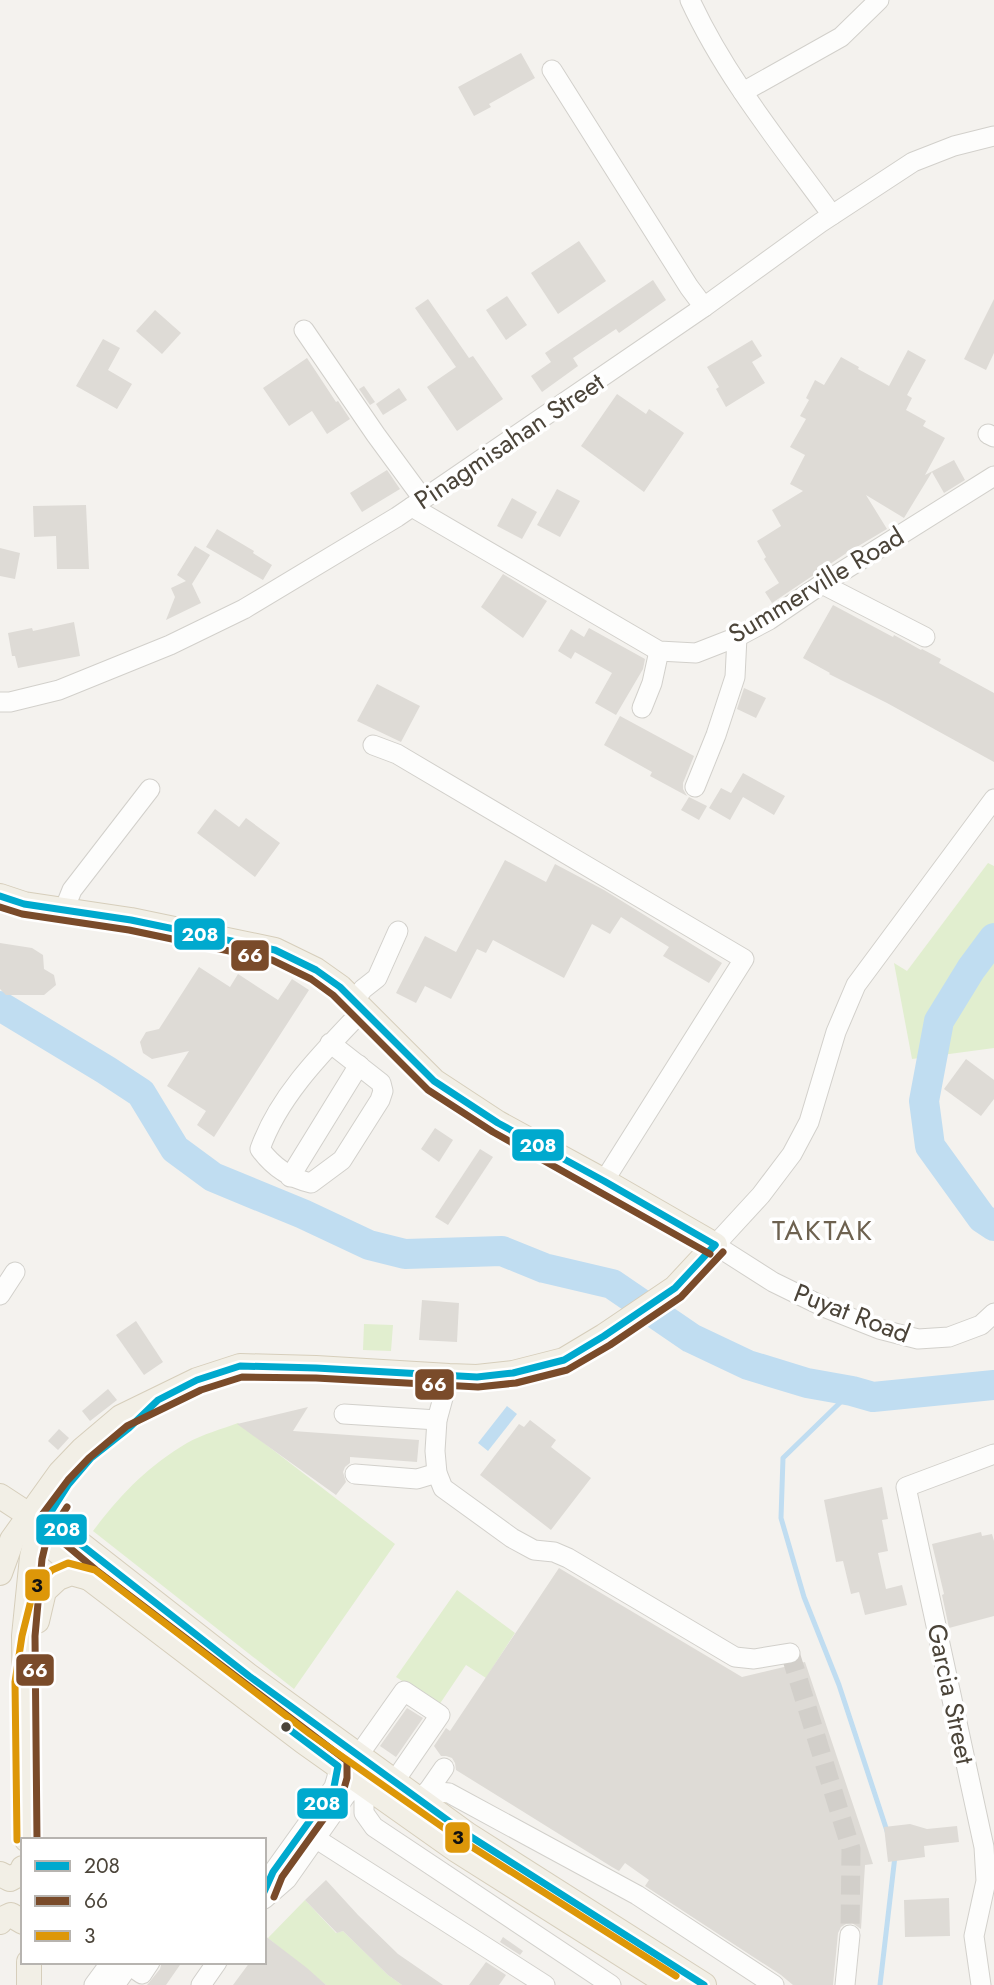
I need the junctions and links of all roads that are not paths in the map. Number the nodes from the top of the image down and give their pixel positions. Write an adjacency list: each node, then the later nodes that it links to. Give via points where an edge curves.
1 (690, 0): 4 (street)
2 (879, 0): 4 (street, via 841,37)
3 (552, 70): 7 (street)
4 (743, 92): 6 (street)
5 (994, 136): 6 (street, Pinagmisahan Street, via 913,162)
6 (832, 215): 7 (street, Pinagmisahan Street)
7 (704, 307): 10 (street, Pinagmisahan Street)
8 (304, 330): 10 (street)
9 (994, 476): 11 (street, Summerville Road)
10 (417, 503): 14 (street, Summerville Road); 15 (street, Pinagmisahan Street, via 244,609 170,645 59,690)
11 (822, 584): 12 (street, Summerville Road); 13 (street)
12 (737, 637): 14 (street, Summerville Road, via 696,653); 18 (street, via 735,677)
13 (925, 637)
14 (659, 651): 16 (street)
15 (0, 702)
16 (642, 708)
17 (373, 745): 28 (street, via 397,754 744,959)
18 (695, 788)
19 (150, 789): 22 (street, via 72,890)
20 (994, 799): 29 (street, via 856,985 836,1032 809,1122 792,1154)
21 (0, 896): 22 (main road)
22 (64, 910): 24 (main road, via 275,950 316,970)
23 (398, 931): 24 (street, via 377,978 363,989)
24 (358, 1006): 25 (street); 28 (main road, via 434,1082)
25 (330, 1043): 26 (street); 27 (street, via 294,1088 260,1149)
26 (359, 1065): 27 (street); 27 (street, via 381,1083 380,1100 342,1160 310,1183)
27 (290, 1177)
28 (604, 1181): 29 (main road)
29 (715, 1245): 32 (street, Puyat Road, via 773,1282 827,1308 918,1339 949,1337 981,1325); 33 (main road, via 675,1288 564,1360 513,1373)
30 (15, 1272): 31 (street)
31 (0, 1294)
32 (994, 1313)
33 (449, 1376): 35 (street); 41 (main road, via 240,1366 197,1380 158,1400 91,1458)
34 (344, 1414): 35 (street)
35 (437, 1420): 37 (street)
36 (994, 1455): 75 (street, Garcia Street, via 906,1487 984,1847 986,1881 974,1936)
37 (437, 1473): 38 (street, via 417,1479); 45 (street, via 443,1488 512,1538 534,1550 568,1558 735,1657)
38 (355, 1474)
39 (0, 1496): 41 (main road)
40 (0, 1504): 42 (main road, via 5,1512)
41 (38, 1523): 43 (main road, via 12,1540); 44 (main road); 46 (main road, via 24,1636); 47 (main road, via 249,1676)
42 (0, 1541)
43 (0, 1573)
44 (89, 1578): 46 (main road, via 71,1573 44,1591); 47 (main road)
45 (790, 1653)
46 (25, 1683): 52 (main road)
47 (348, 1761): 49 (main road); 49 (street, via 404,1691 440,1715); 50 (main road); 56 (street)
48 (444, 1768): 51 (street)
49 (394, 1782): 51 (main road)
50 (365, 1785): 53 (street, via 346,1795); 70 (street, via 364,1813 374,1827); 71 (main road, via 455,1849)
51 (423, 1795): 72 (main road, via 468,1835); 73 (street, via 449,1793 642,1888)
52 (27, 1838)
53 (315, 1839): 57 (street, via 287,1879); 69 (street)
54 (21, 1873): 55 (main road, via 10,1879)
55 (0, 1874)
56 (266, 1888)
57 (266, 1897)
58 (21, 1921): 59 (main road, via 11,1916)
59 (0, 1922)
60 (850, 1935): 74 (street)
61 (29, 1964): 65 (main road)
62 (110, 1964): 66 (street)
63 (149, 1964): 67 (street, via 142,1974 129,1965)
64 (216, 1964): 68 (street)
65 (29, 1985)
66 (94, 1985)
67 (115, 1985)
68 (201, 1985)
69 (545, 1985)
70 (611, 1985)
71 (670, 1985)
72 (704, 1985)
73 (774, 1985)
74 (845, 1985)
75 (981, 1985)

